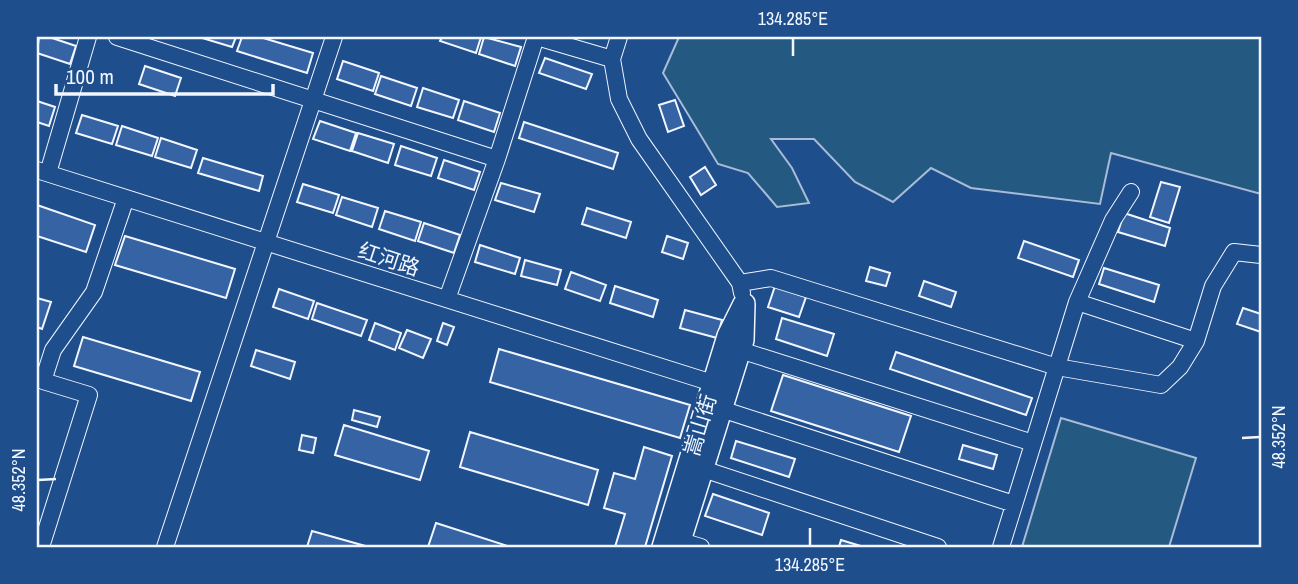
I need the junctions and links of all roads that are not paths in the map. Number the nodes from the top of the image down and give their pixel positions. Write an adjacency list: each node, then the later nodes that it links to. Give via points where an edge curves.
1 (88, 37): 9 (street)
2 (117, 37): 7 (street)
3 (334, 37): 7 (street)
4 (536, 37): 6 (street); 8 (street)
5 (619, 37): 6 (street)
6 (612, 59): 14 (street, via 619,99 639,139)
7 (313, 99): 8 (street); 12 (street)
8 (497, 159): 15 (street)
9 (42, 172): 11 (street, 红河路)
10 (1131, 192): 16 (street, via 1113,220)
11 (126, 198): 12 (street, 红河路); 24 (street, via 94,292 53,350 43,381 89,394)
12 (265, 242): 15 (street, 红河路); 26 (street)
13 (1261, 255): 17 (street, via 1234,253 1213,286)
14 (742, 294): 18 (main road, 嵩山街); 19 (street, via 771,278); 20 (main road, 嵩山街, via 728,336)
15 (447, 299): 20 (street, 红河路)
16 (1077, 302): 17 (street); 19 (street)
17 (1196, 341): 19 (street, via 1180,367 1161,385)
18 (740, 350): 20 (main road, 嵩山街); 21 (street)
19 (1057, 367): 21 (street)
20 (721, 394): 22 (main road, 嵩山街); 23 (street, 红河路); 25 (main road, 嵩山街)
21 (1033, 443): 23 (street)
22 (703, 469): 25 (main road, 嵩山街); 28 (street)
23 (1014, 504): 29 (street)
24 (44, 545)
25 (674, 545): 27 (street)
26 (165, 547)
27 (701, 547)
28 (938, 547)
29 (1001, 547)

